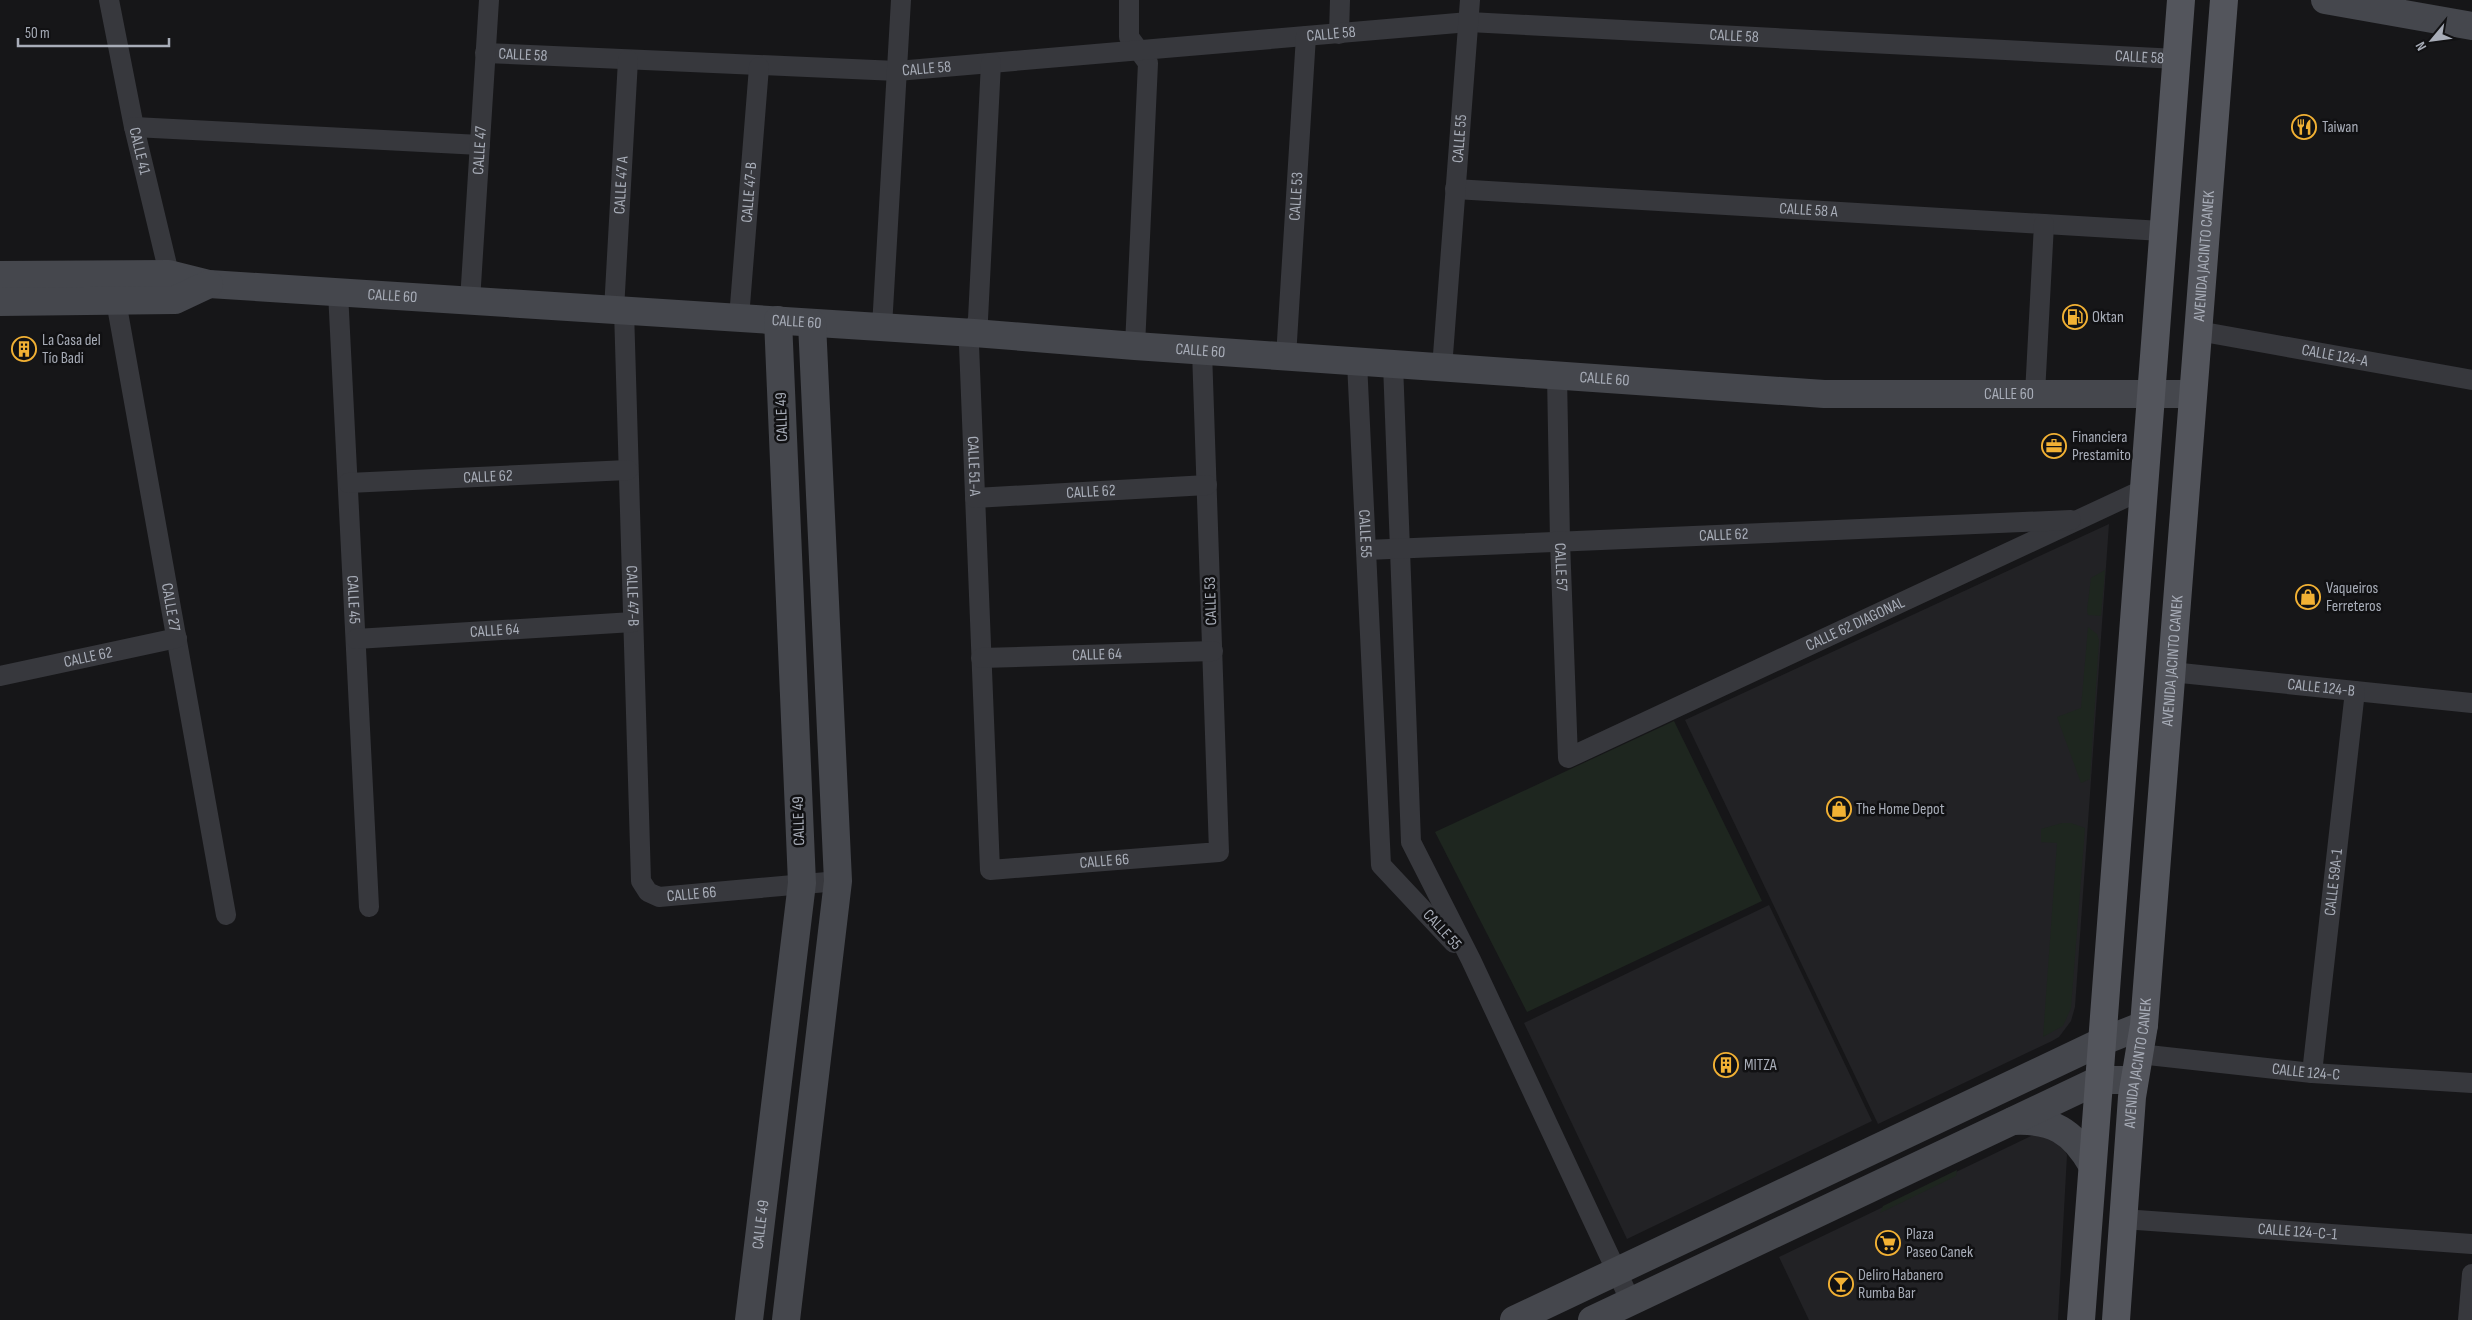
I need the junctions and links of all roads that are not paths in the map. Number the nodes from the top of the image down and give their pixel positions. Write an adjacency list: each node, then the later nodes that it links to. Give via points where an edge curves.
1 (109, 0): 21 (street, CALLE 41)
2 (489, 0): 15 (street, CALLE 47)
3 (901, 0): 20 (street)
4 (1129, 0): 14 (street, via 1128,37)
5 (1340, 0): 12 (street)
6 (1470, 0): 10 (street, CALLE 55)
7 (2224, 0): 37 (main road, AVENIDA JACINTO CANEK)
8 (2325, 0): 11 (street)
9 (2185, 3): 17 (main road)
10 (1469, 22): 12 (street, CALLE 58); 17 (street, CALLE 58); 23 (street, CALLE 55)
11 (2472, 26)
12 (1339, 34): 13 (street, CALLE 58)
13 (1306, 36): 14 (street, CALLE 58); 41 (street, CALLE 53)
14 (1138, 51): 18 (street, CALLE 58); 39 (street, via 1148,63)
15 (485, 53): 16 (street, CALLE 58); 22 (street, CALLE 47)
16 (628, 60): 19 (street, CALLE 58); 32 (street, CALLE 47 A)
17 (2177, 60): 25 (main road)
18 (991, 63): 20 (street, CALLE 58); 38 (street, CALLE 51-A, via 978,319)
19 (759, 67): 20 (street, CALLE 58); 33 (street, CALLE 47-B)
20 (896, 71): 36 (street)
21 (134, 127): 22 (street); 27 (street, CALLE 41)
22 (480, 145): 30 (street, CALLE 47)
23 (1455, 189): 24 (street, CALLE 58 A); 44 (street, CALLE 55)
24 (2044, 224): 25 (street, CALLE 58 A); 48 (street)
25 (2162, 231): 47 (main road)
26 (0, 275): 27 (street, CALLE 60)
27 (172, 287): 28 (street, CALLE 60, via 209,284); 29 (street, CALLE 60)
28 (338, 292): 30 (street, CALLE 60); 51 (street, CALLE 45)
29 (116, 301): 31 (street, CALLE 60); 62 (street, CALLE 27)
30 (470, 301): 32 (street, CALLE 60)
31 (0, 302)
32 (619, 310): 33 (street, CALLE 60); 50 (street, CALLE 47-B)
33 (738, 318): 34 (street, CALLE 60)
34 (778, 320): 35 (street, CALLE 60); 60 (street, CALLE 49)
35 (812, 322): 36 (street, CALLE 60); 59 (street)
36 (882, 327): 38 (street, CALLE 60)
37 (2198, 331): 46 (street, CALLE 124-A); 49 (main road, AVENIDA JACINTO CANEK)
38 (974, 333): 39 (street, CALLE 60); 54 (street, CALLE 51-A, via 969,345)
39 (1135, 346): 40 (street, CALLE 60)
40 (1202, 351): 41 (street, CALLE 60); 52 (street, CALLE 53)
41 (1286, 357): 42 (street, CALLE 60)
42 (1357, 362): 43 (street, CALLE 60); 58 (street, CALLE 55)
43 (1393, 364): 44 (street, CALLE 60); 57 (street, CALLE 55)
44 (1442, 368): 45 (street, CALLE 60)
45 (1557, 376): 48 (street, CALLE 60, via 1824,394); 56 (street, CALLE 57)
46 (2472, 380)
47 (2151, 393): 48 (street, CALLE 60); 49 (street, CALLE 60); 53 (main road)
48 (2035, 394)
49 (2193, 394): 66 (main road, AVENIDA JACINTO CANEK)
50 (628, 470): 51 (street, CALLE 62); 61 (street, CALLE 47-B)
51 (348, 483): 63 (street, CALLE 45)
52 (1207, 485): 54 (street, CALLE 62); 64 (street, CALLE 53)
53 (2142, 490): 55 (street, CALLE 62 DIAGONAL); 80 (main road)
54 (975, 498): 65 (street, CALLE 51-A)
55 (2080, 520): 56 (street, CALLE 62); 70 (street, CALLE 62 DIAGONAL)
56 (1560, 541): 57 (street, CALLE 62); 70 (street, CALLE 57)
57 (1400, 548): 58 (street, CALLE 62); 78 (street, CALLE 55, via 1411,842)
58 (1366, 550): 78 (street, CALLE 55, via 1381,865)
59 (824, 582): 60 (street); 74 (street)
60 (789, 583): 75 (street, CALLE 49)
61 (633, 622): 63 (street, CALLE 64); 73 (street, CALLE 47-B)
62 (177, 638): 67 (street, CALLE 62); 77 (street, CALLE 27)
63 (356, 639): 76 (street, CALLE 45)
64 (1213, 651): 65 (street, CALLE 64); 71 (street, CALLE 53)
65 (982, 658): 72 (street, CALLE 51-A)
66 (2171, 672): 68 (street, CALLE 124-B); 79 (main road, AVENIDA JACINTO CANEK)
67 (0, 674)
68 (2355, 691): 69 (street, CALLE 124-B); 82 (street, CALLE 59A-1)
69 (2472, 703)
70 (1568, 758)
71 (1219, 852): 72 (street, CALLE 66)
72 (990, 870)
73 (642, 881): 75 (street, CALLE 66, via 648,892 659,897)
74 (838, 881): 75 (street, CALLE 66); 90 (street)
75 (802, 883): 89 (street, CALLE 49)
76 (369, 907)
77 (226, 915)
78 (1471, 960): 91 (street)
79 (2144, 1025): 80 (street); 81 (main road, AVENIDA JACINTO CANEK)
80 (2101, 1042): 83 (main road); 91 (street)
81 (2137, 1067): 82 (street, CALLE 124-C); 83 (street); 87 (main road, AVENIDA JACINTO CANEK)
82 (2312, 1073): 84 (street, CALLE 124-C)
83 (2099, 1080): 85 (street); 86 (main road)
84 (2472, 1083)
85 (2011, 1121): 86 (street, via 2044,1122 2060,1129 2077,1141); 93 (street)
86 (2092, 1165): 98 (main road)
87 (2123, 1219): 88 (street, CALLE 124-C-1); 99 (main road, AVENIDA JACINTO CANEK)
88 (2472, 1244)
89 (756, 1252): 90 (street); 94 (street, CALLE 49)
90 (793, 1260): 95 (street)
91 (1617, 1271): 93 (street); 96 (street)
92 (2472, 1274): 100 (street)
93 (1631, 1302): 97 (street)
94 (749, 1320)
95 (786, 1320)
96 (1514, 1320)
97 (1592, 1320)
98 (2081, 1320)
99 (2116, 1320)
100 (2468, 1320)

